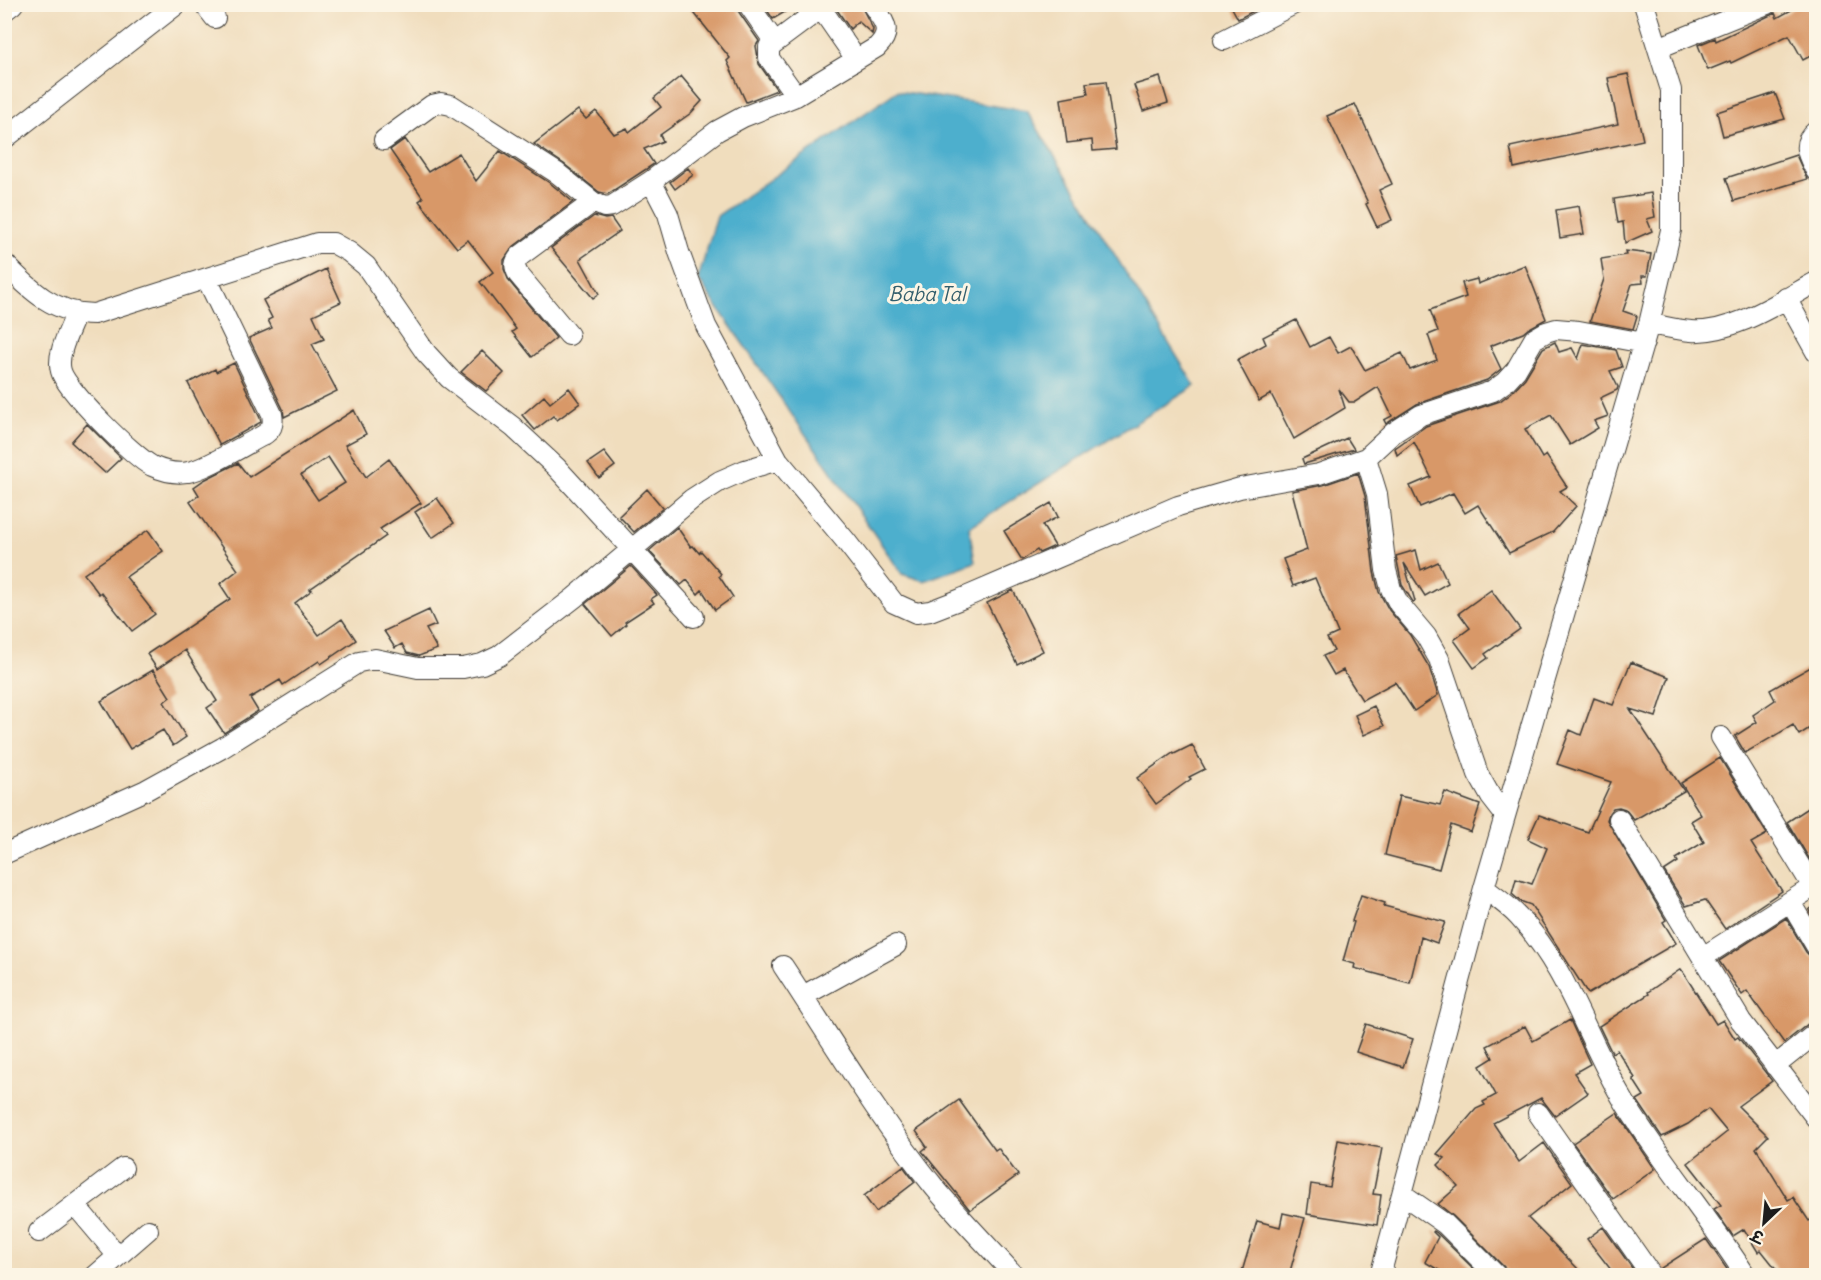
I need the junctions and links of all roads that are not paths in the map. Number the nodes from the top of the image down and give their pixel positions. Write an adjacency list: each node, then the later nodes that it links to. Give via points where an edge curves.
1 (13, 4): 9 (street)
2 (177, 4): 16 (street)
3 (748, 4): 11 (street)
4 (872, 4): 13 (street, via 885,25 885,39)
5 (1294, 4): 10 (street)
6 (1644, 4): 12 (street)
7 (1767, 4): 12 (street)
8 (819, 7): 11 (street); 13 (street)
9 (4, 11)
10 (1224, 40)
11 (774, 41): 14 (street, via 769,47 769,58)
12 (1658, 48): 26 (street, via 1671,90 1671,230)
13 (856, 59): 14 (street)
14 (796, 96): 19 (street, via 717,131)
15 (1816, 131): 18 (street, via 1806,146)
16 (4, 139)
17 (384, 140): 20 (street, via 432,105 451,105 557,173)
18 (1816, 171)
19 (651, 181): 20 (street, via 612,206); 31 (street, via 668,214 706,326)
20 (593, 202): 27 (street, via 515,262 518,274)
21 (4, 263): 25 (street, via 27,287)
22 (207, 279): 25 (street, via 94,314); 25 (street, via 274,423 262,436 189,472 172,472 151,465 126,446 68,385 60,371 60,358); 32 (street, via 317,243 333,243 349,252 366,266 426,353 449,378 513,427 556,467)
23 (1816, 282): 24 (street)
24 (1786, 298): 26 (street, via 1740,322 1716,329 1692,331); 29 (street)
25 (76, 314)
26 (1649, 324): 28 (street)
27 (569, 335)
28 (1644, 343): 30 (street, via 1579,331 1546,332 1534,339 1516,370 1499,387 1421,416 1393,433); 35 (street)
29 (1816, 352)
30 (1366, 458): 31 (street, via 1319,474 1240,488 1178,506 961,600 916,613 894,603); 35 (street, via 1377,494 1391,589 1439,659 1479,774)
31 (778, 460): 32 (street, via 720,481 692,499)
32 (631, 551): 33 (street); 37 (street, via 499,656 463,668 418,668 375,659 359,662 222,748 146,790)
33 (694, 617)
34 (1721, 737): 38 (street)
35 (1505, 815): 39 (street)
36 (1619, 819): 43 (street)
37 (4, 854)
38 (1815, 886): 40 (street)
39 (1484, 888): 51 (street); 61 (street, via 1519,917 1544,948 1625,1103)
40 (1790, 902): 42 (street); 43 (street)
41 (896, 945): 45 (street)
42 (1816, 946)
43 (1704, 957): 47 (street, via 1741,1021)
44 (783, 966): 45 (street)
45 (803, 996): 57 (street, via 934,1187)
46 (1816, 1033): 47 (street)
47 (1775, 1066): 49 (street)
48 (1538, 1113): 60 (street)
49 (1816, 1118)
50 (123, 1168): 52 (street)
51 (1402, 1194): 58 (street); 59 (street, via 1445,1224)
52 (75, 1205): 54 (street); 55 (street)
53 (148, 1230): 55 (street)
54 (39, 1232)
55 (118, 1256): 56 (street)
56 (95, 1275)
57 (1015, 1275)
58 (1380, 1275)
59 (1497, 1275)
60 (1652, 1275)
61 (1746, 1275)

